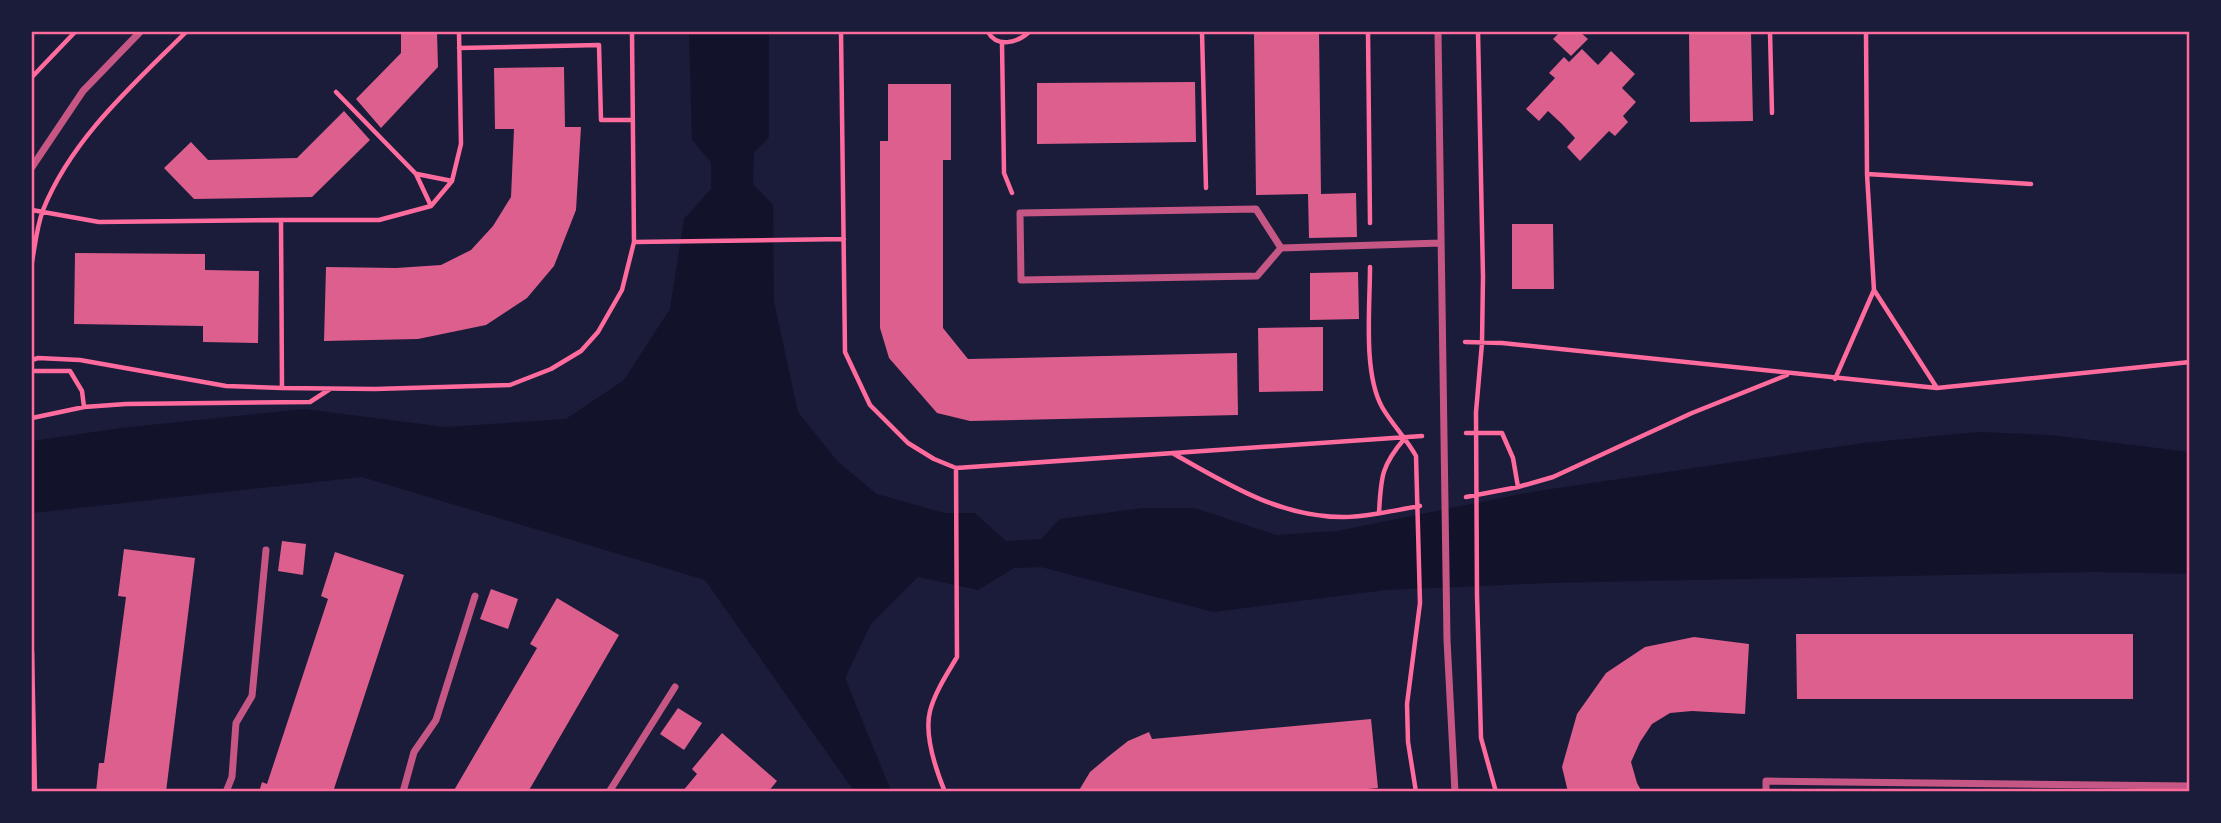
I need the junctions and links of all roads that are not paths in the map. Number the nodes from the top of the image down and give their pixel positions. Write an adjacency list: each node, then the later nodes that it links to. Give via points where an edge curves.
1 (140, 32): 3 (street, via 83,90)
2 (1438, 32): 4 (street)
3 (32, 167)
4 (1441, 243): 5 (street); 14 (street)
5 (1281, 248): 5 (street, via 1256,209 1020,213 1021,279 1257,276)
6 (266, 550): 11 (street, via 251,696 236,723 232,777)
7 (475, 596): 12 (street, via 436,720 414,752)
8 (675, 687): 13 (street)
9 (2189, 786): 10 (street)
10 (2164, 790): 15 (street, via 1766,781)
11 (226, 792)
12 (403, 792)
13 (609, 792)
14 (1455, 792)
15 (1766, 792)

